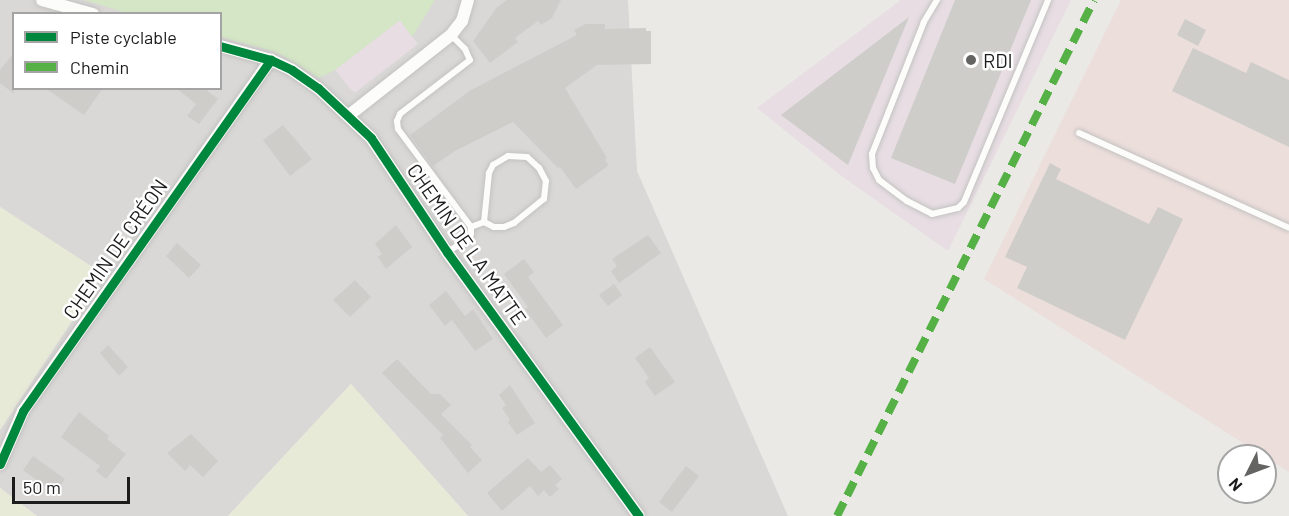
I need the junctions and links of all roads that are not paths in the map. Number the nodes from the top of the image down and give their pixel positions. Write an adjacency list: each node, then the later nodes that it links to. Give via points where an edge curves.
1 (42, 0): 5 (street)
2 (468, 0): 6 (street, via 462,21)
3 (937, 0): 4 (lane, via 924,22 872,154 879,180 932,214 958,208 964,202)
4 (1048, 0)
5 (86, 12)
6 (451, 35): 9 (street); 12 (lane, via 470,60 400,114 397,121 398,129)
7 (222, 47): 8 (street, CHEMIN DE LA MATTE)
8 (271, 60): 9 (street, CHEMIN DE LA MATTE, via 318,88); 15 (street, CHEMIN DE CRÉON, via 23,411)
9 (348, 116): 14 (street, CHEMIN DE LA MATTE, via 371,138)
10 (1078, 133): 13 (lane)
11 (484, 222): 11 (lane, via 493,165 508,156 527,157 546,181 544,200 504,227); 12 (lane)
12 (471, 227): 14 (lane, via 467,240)
13 (1289, 228)
14 (447, 252): 16 (street, CHEMIN DE LA MATTE)
15 (0, 464)
16 (639, 516)

